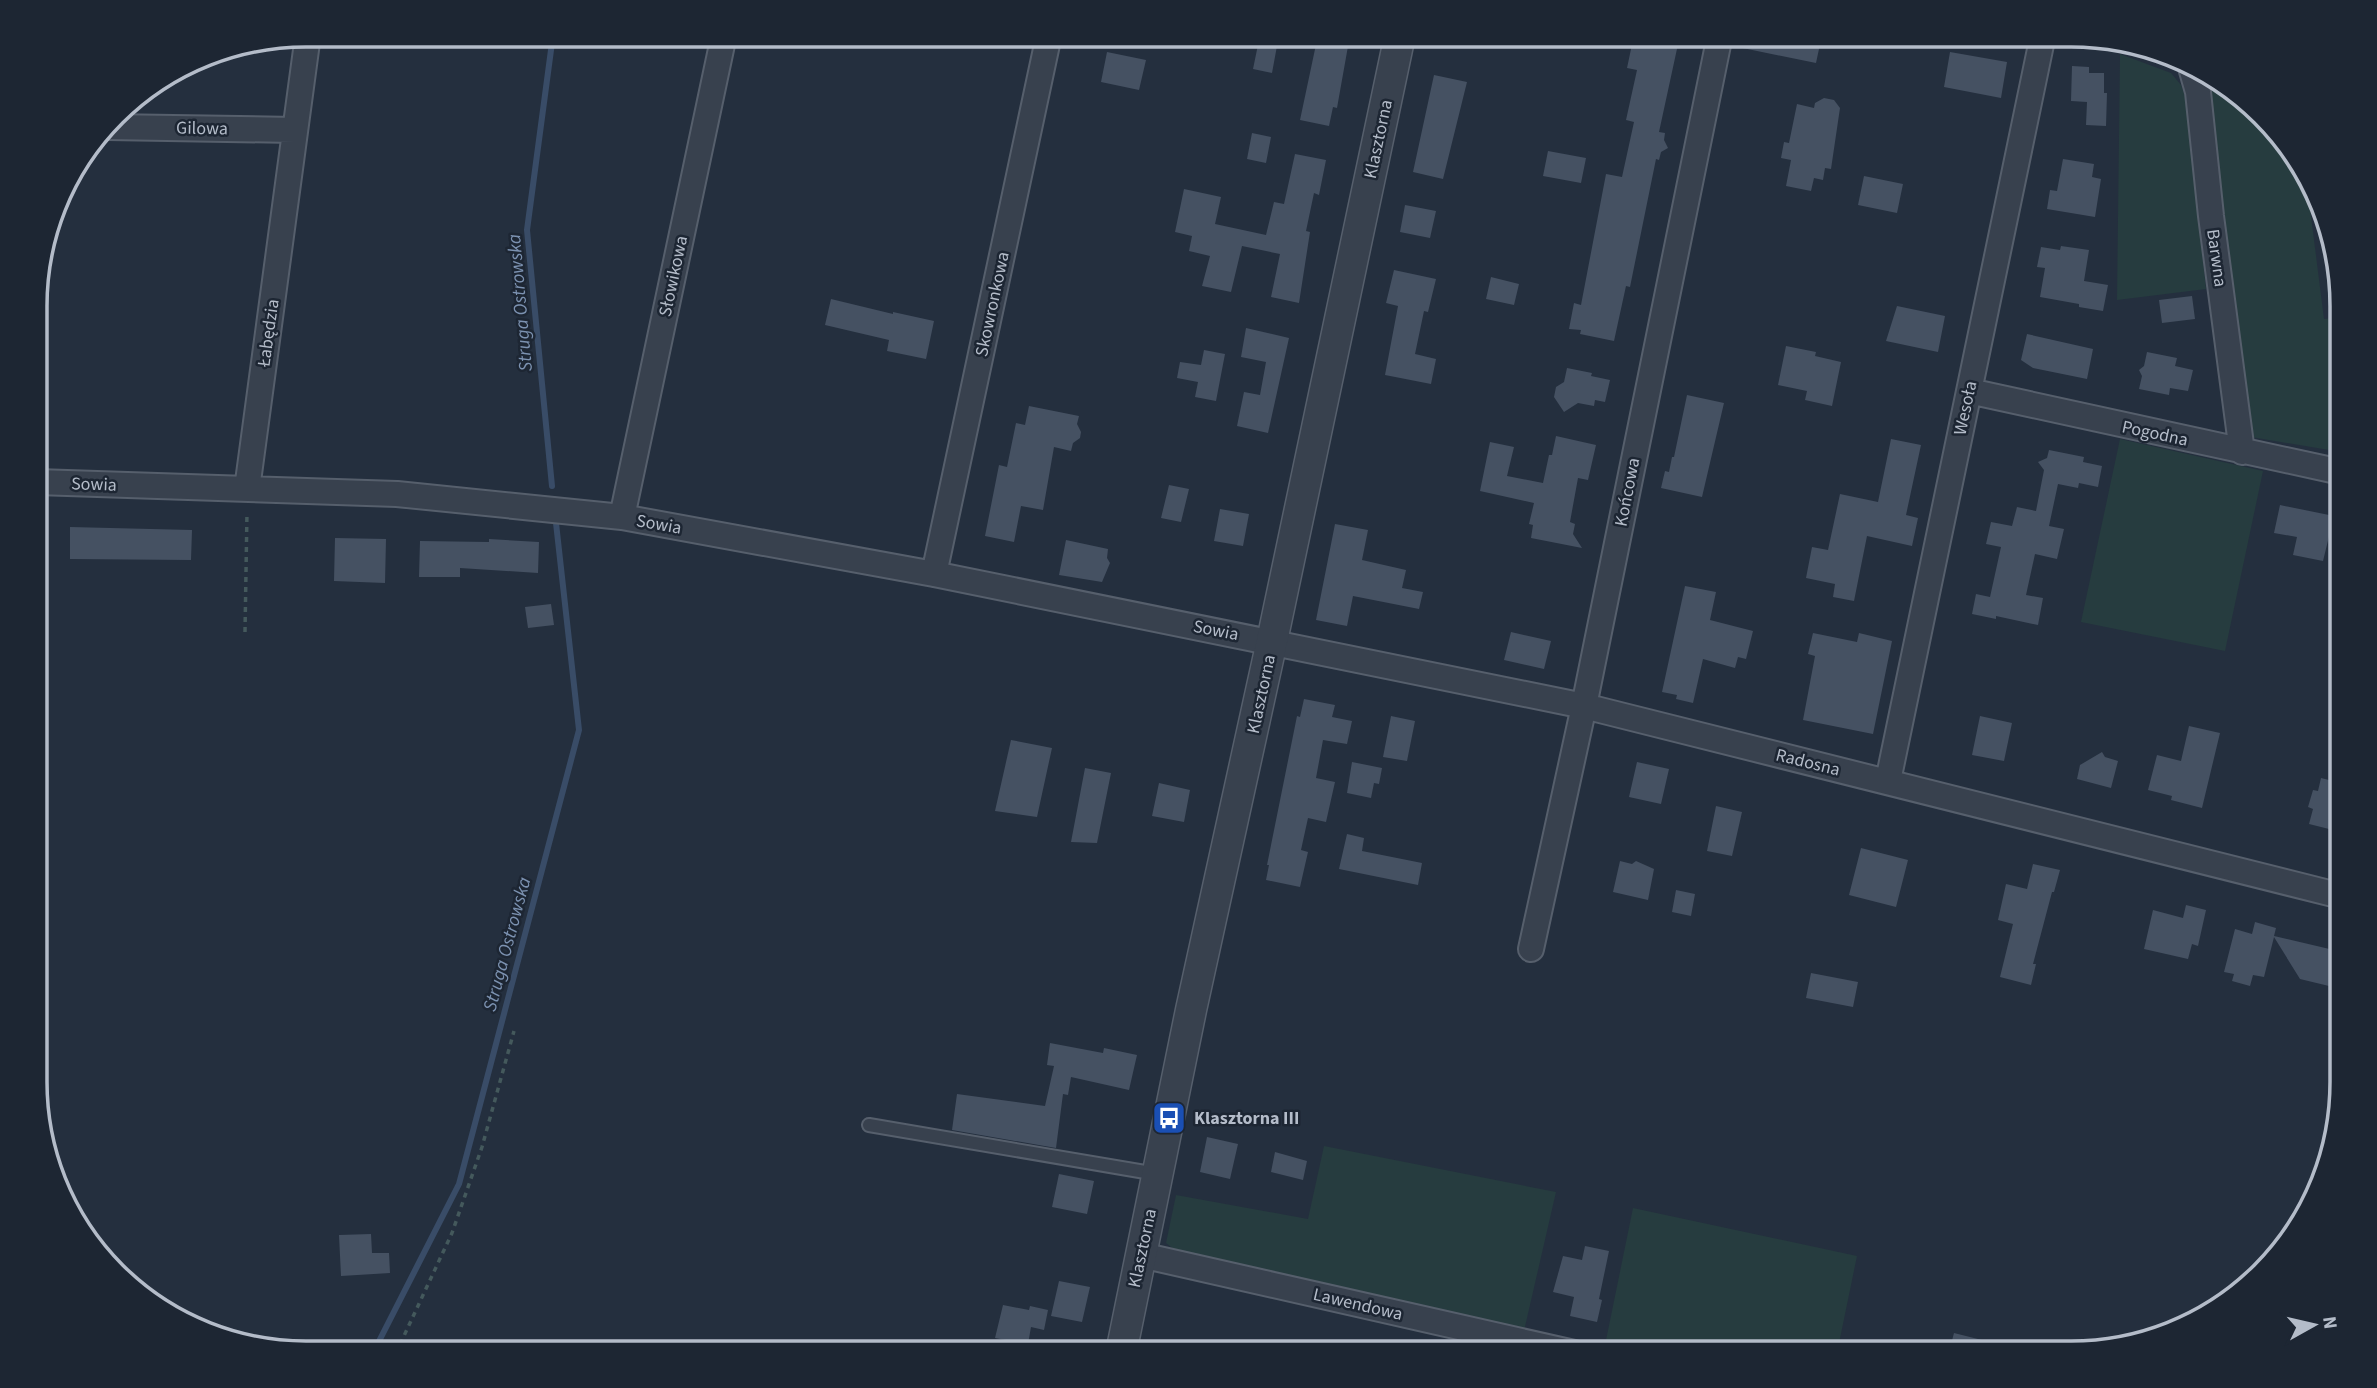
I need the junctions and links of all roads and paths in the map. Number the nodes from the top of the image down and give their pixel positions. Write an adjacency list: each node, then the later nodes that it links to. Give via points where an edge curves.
1 (306, 47): 9 (street, Łabędzia)
2 (720, 47): 15 (street, Słowikowa)
3 (1046, 47): 16 (street, Skowronkowa)
4 (1397, 47): 18 (street, Klasztorna)
5 (1718, 47): 19 (street, Końcowa)
6 (2041, 47): 10 (street, Wesoła)
7 (2194, 79): 11 (street, Barwna)
8 (119, 127): 9 (street, Gilowa)
9 (295, 130): 14 (street, Łabędzia)
10 (1969, 391): 11 (street, Pogodna); 20 (street, Wesoła)
11 (2242, 452): 12 (street, Pogodna)
12 (2330, 470)
13 (47, 482): 14 (street, Sowia)
14 (247, 489): 15 (street, Sowia, via 397,494); 17 (path)
15 (622, 517): 16 (street, Sowia)
16 (934, 574): 18 (street, Sowia)
17 (244, 632)
18 (1272, 641): 19 (street, Radosna); 25 (street, Klasztorna)
19 (1584, 706): 20 (street, Radosna); 22 (street, Końcowa)
20 (1888, 781): 21 (street, Radosna)
21 (2330, 893)
22 (1531, 949)
23 (514, 1031): 27 (path, via 453,1233)
24 (869, 1125): 25 (lane)
25 (1158, 1174): 26 (street, Klasztorna)
26 (1141, 1255): 28 (street, Klasztorna); 29 (street, Lawendowa)
27 (402, 1341)
28 (1123, 1341)
29 (1521, 1341)

